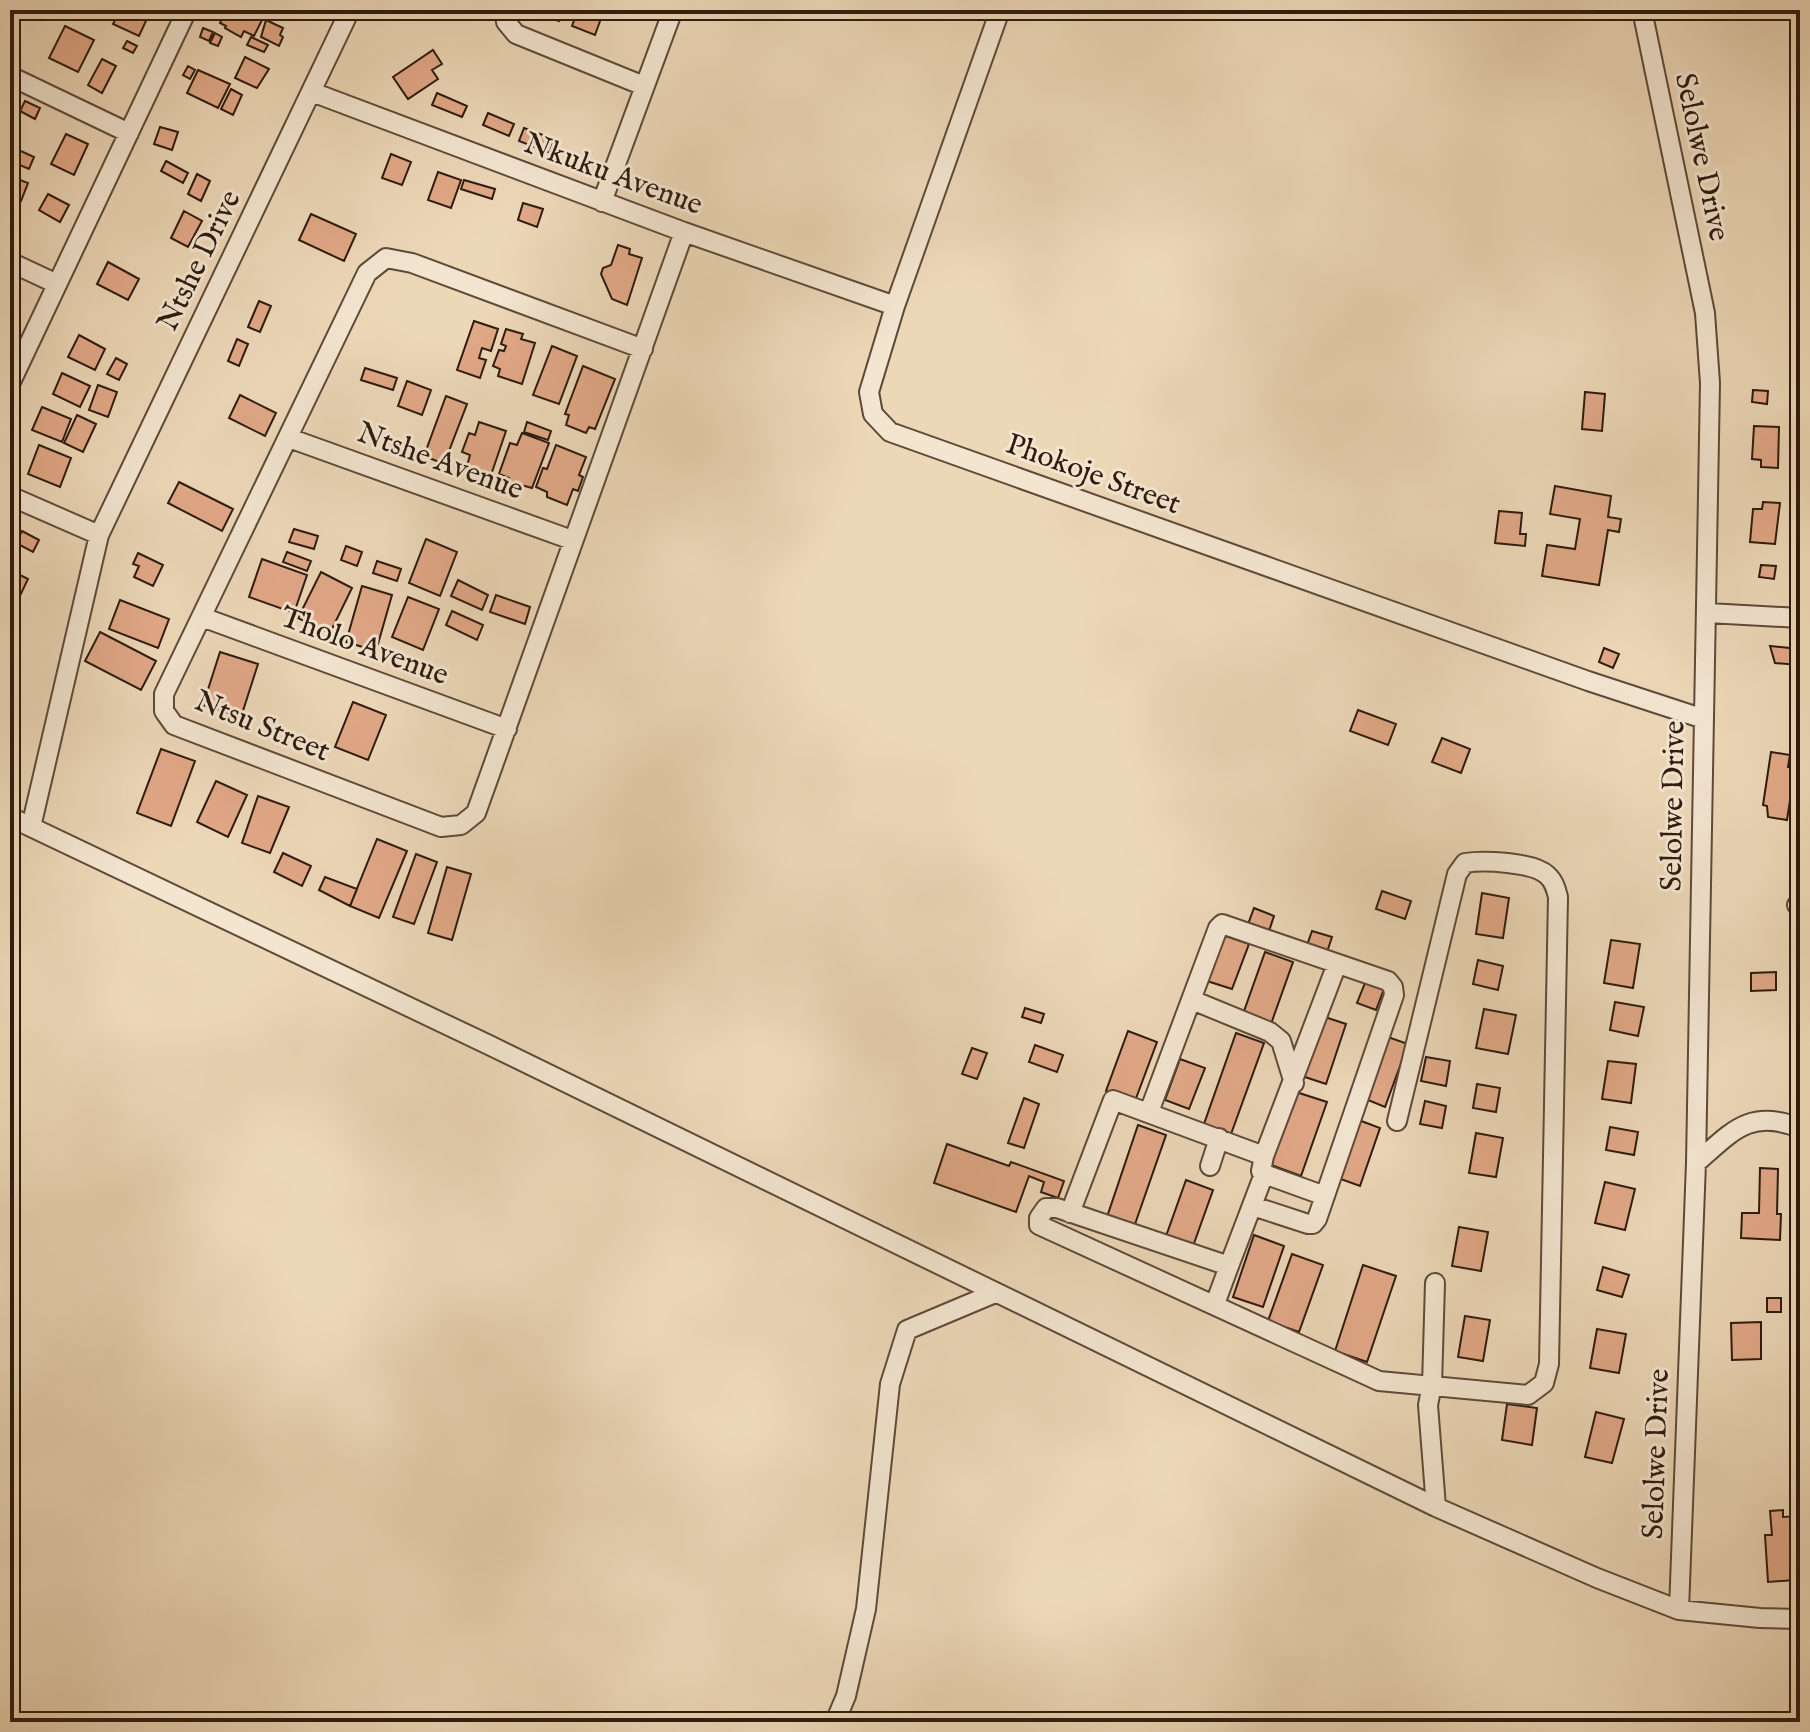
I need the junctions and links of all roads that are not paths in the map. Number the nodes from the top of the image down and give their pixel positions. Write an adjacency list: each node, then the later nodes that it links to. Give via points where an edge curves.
1 (187, 10): 10 (street)
2 (350, 10): 9 (street, Ntshe Drive)
3 (505, 10): 8 (street, via 506,22 516,34)
4 (673, 10): 8 (street)
5 (1000, 10): 15 (street, Phokoje Street)
6 (1642, 10): 22 (street, Selolwe Drive, via 1709,348)
7 (10, 76): 10 (street)
8 (644, 86): 11 (street)
9 (312, 92): 11 (street, Nkuku Avenue); 20 (street, Ntshe Drive)
10 (129, 133): 14 (street)
11 (602, 202): 12 (street, Nkuku Avenue)
12 (684, 232): 15 (street, Nkuku Avenue); 16 (street, Ntsu Street)
13 (10, 262): 14 (street)
14 (57, 284): 17 (street)
15 (895, 306): 25 (street, Phokoje Street, via 869,392 873,414 890,432)
16 (643, 349): 18 (street, Ntsu Street, via 386,258 367,273); 21 (street, Ntsu Street)
17 (10, 384)
18 (289, 438): 21 (street, Ntshe Avenue); 23 (street, Ntsu Street)
19 (10, 496): 20 (street)
20 (99, 535): 28 (street, Ntshe Drive)
21 (572, 540): 26 (street, Ntsu Street)
22 (1708, 613): 24 (street); 25 (street, Selolwe Drive)
23 (202, 617): 26 (street, Tholo Avenue); 26 (street, Ntsu Street, via 164,694 164,711 174,725 441,827 461,825 476,813)
24 (1800, 618)
25 (1704, 719): 36 (street, Selolwe Drive)
26 (507, 729)
27 (10, 817): 28 (street)
28 (31, 827): 46 (street)
29 (1337, 964): 30 (street, via 1222,924); 31 (street); 39 (street, via 1388,981 1394,995)
30 (1192, 1000): 31 (street, via 1270,1032 1281,1041); 32 (street)
31 (1294, 1083): 37 (street)
32 (1149, 1112): 35 (street); 41 (street, via 1110,1102)
33 (1397, 1121): 48 (street, via 1457,874 1465,863 1477,861 1535,867 1553,882 1558,897 1549,1364 1544,1383 1528,1395)
34 (1800, 1128): 36 (street, via 1755,1120 1736,1127)
35 (1219, 1138): 37 (street); 38 (street)
36 (1696, 1163): 50 (street, Selolwe Drive)
37 (1264, 1165): 39 (street); 40 (street)
38 (1210, 1166)
39 (1325, 1196): 40 (street, via 1313,1224)
40 (1253, 1206): 44 (street)
41 (1070, 1213): 42 (street); 43 (street, via 1046,1208 1039,1225)
42 (1139, 1235): 43 (street); 44 (street)
43 (1128, 1265): 47 (street)
44 (1229, 1266): 47 (street)
45 (1435, 1283): 48 (street)
46 (995, 1293): 49 (street); 52 (street, via 907,1330 890,1384 866,1609)
47 (1215, 1304): 48 (street, via 1379,1381)
48 (1432, 1385): 49 (street, via 1428,1405)
49 (1436, 1507): 50 (street)
50 (1679, 1610): 51 (street)
51 (1800, 1619)
52 (835, 1722)

